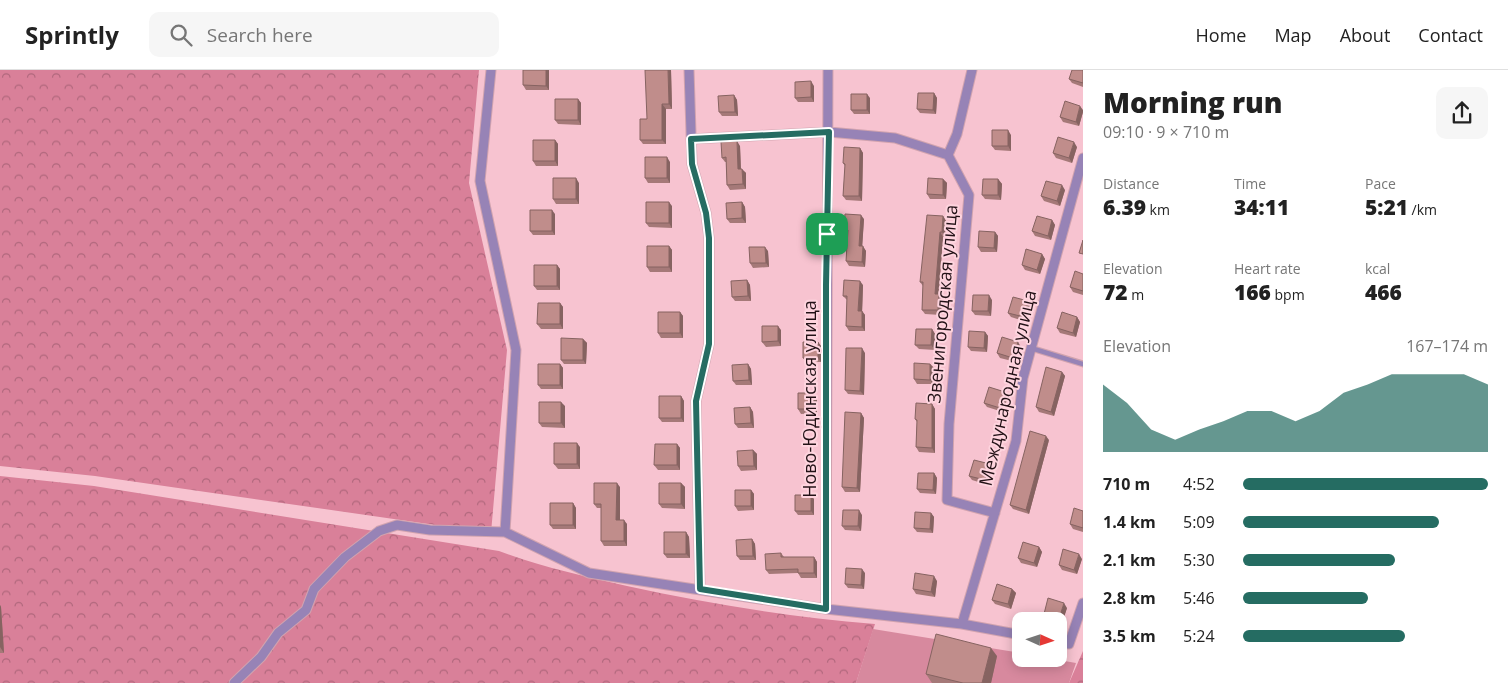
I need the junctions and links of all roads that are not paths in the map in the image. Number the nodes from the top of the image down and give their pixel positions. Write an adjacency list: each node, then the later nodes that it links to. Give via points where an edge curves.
1 (491, 70): 12 (street, via 480,181 516,350)
2 (689, 70): 6 (street)
3 (828, 70): 5 (street, Ново-Юдинская улица)
4 (972, 70): 7 (street, via 957,134)
5 (829, 132): 6 (street); 7 (street, via 896,138); 15 (street, Ново-Юдинская улица)
6 (691, 139): 13 (street, via 692,164 706,213 709,238 709,344 696,401)
7 (948, 155): 11 (street, Звенигородская улица, via 969,194 949,424 947,500)
8 (1083, 158): 9 (street, Международная улица)
9 (1031, 348): 10 (lane); 11 (street, Международная улица, via 1023,378 1016,441)
10 (1083, 364)
11 (995, 513): 16 (street, Международная улица)
12 (505, 532): 13 (street, via 589,573); 19 (street, via 430,530 397,525 378,531 345,557 314,589 306,610 278,633 261,657)
13 (700, 589): 15 (street)
14 (1083, 603): 18 (street)
15 (826, 609): 16 (street)
16 (962, 624): 17 (street)
17 (1012, 633)
18 (1068, 644)
19 (234, 683)

